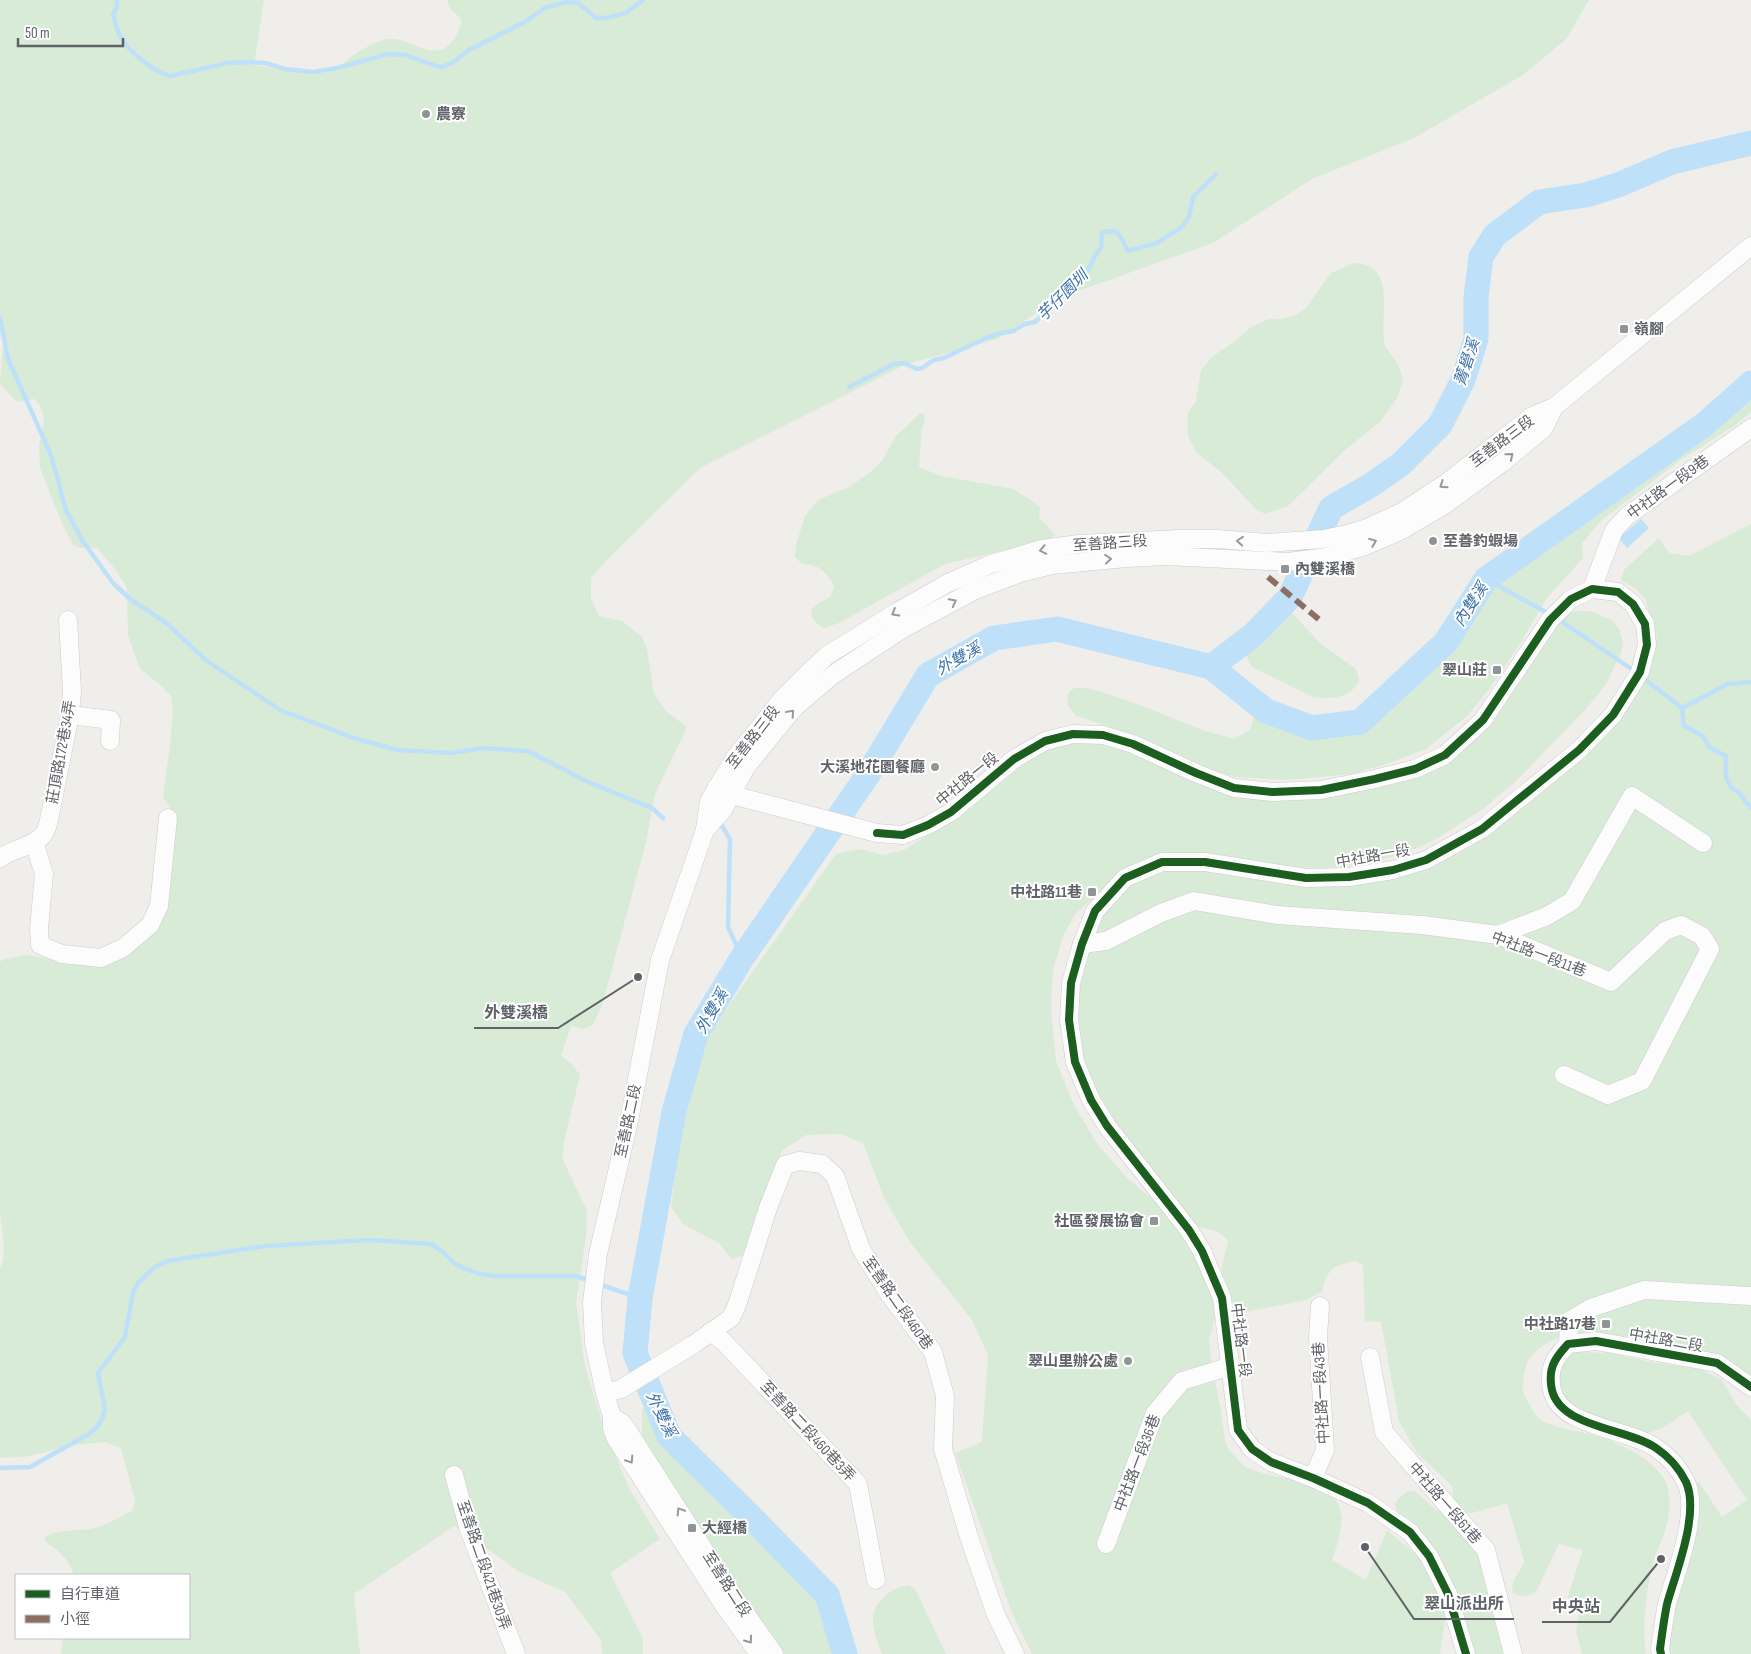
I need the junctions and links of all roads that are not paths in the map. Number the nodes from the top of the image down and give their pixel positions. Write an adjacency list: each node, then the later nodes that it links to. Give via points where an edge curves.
1 (1751, 246): 2 (street, 至善路三段)
2 (1554, 407): 8 (street, 至善路三段, one-way to 2, via 746,767 794,708 834,674 904,628 975,590 1052,565 1126,558 1209,557 1288,562 1365,546 1400,531 1443,506 1502,463 1544,428); 8 (street, 至善路三段, one-way to 8, via 1532,416 1446,483 1402,512 1347,534 1267,543 1218,539 1079,544 991,564 948,583 826,656 784,698 734,759)
3 (1751, 428): 4 (street, 中社路一段9巷, via 1627,516 1614,530)
4 (1592, 589): 8 (street, 中社路一段, via 1571,599 1550,620 1483,720 1445,755 1415,769 1375,779 1321,790 1273,792 1234,788 1133,744 1103,735 1073,734 1045,741 1014,759 951,812 903,834 877,833); 14 (street, 中社路一段, via 1618,592 1633,604 1645,624 1647,645 1640,672 1613,715 1579,750 1482,829 1426,860 1393,870 1349,877 1306,878 1205,862 1162,862 1124,878 1095,911)
5 (68, 620): 6 (street, 莊頂路172巷34弄, via 72,691)
6 (70, 715): 7 (street, via 111,720); 10 (street, 莊頂路172巷34弄, via 49,820 45,832)
7 (110, 741)
8 (732, 794): 23 (street, 至善路二段, via 709,801 705,830 660,960 629,1121 598,1254 592,1310 594,1343)
9 (168, 818): 10 (street, via 159,906 150,925 123,948 101,958 62,954 40,945 44,874)
10 (34, 842): 12 (street)
11 (1703, 843): 13 (street, via 1632,796 1572,900 1547,916)
12 (0, 858)
13 (1498, 935): 14 (street, 中社路一段11巷, via 1422,925 1276,915 1194,901 1161,913 1106,941); 15 (street, 中社路一段11巷, via 1611,982 1665,931 1681,925 1702,936 1710,949 1642,1080 1608,1096)
14 (1082, 944): 21 (street, 中社路一段, via 1071,983 1069,1020 1075,1062 1091,1100 1107,1126 1202,1251 1222,1298)
15 (1564, 1075)
16 (1751, 1296): 19 (street, via 1644,1290 1590,1308 1569,1321)
17 (1320, 1306): 26 (street, 中社路一段43巷, via 1318,1337 1325,1450)
18 (710, 1332): 23 (street, 至善路二段460巷); 28 (street, 至善路二段460巷3弄, via 723,1341 858,1484); 32 (street, 至善路二段460巷, via 731,1318 737,1306 784,1165 799,1161 822,1164 835,1176 861,1249 889,1294 933,1352 946,1396 943,1449 996,1615)
19 (1568, 1344): 22 (street, 中社路二段, via 1596,1341 1717,1362); 35 (street, via 1551,1368 1551,1386 1556,1401 1565,1412 1656,1447 1674,1463 1686,1483 1691,1508 1667,1606)
20 (1370, 1357): 34 (street, 中社路一段61巷, via 1384,1432 1486,1550)
21 (1231, 1366): 26 (street, 中社路一段, via 1238,1430 1252,1450 1271,1462); 27 (street, 中社路一段36巷, via 1182,1381 1155,1413)
22 (1751, 1387)
23 (613, 1391): 24 (street, 至善路二段)
24 (612, 1416): 30 (street, 至善路二段, one-way to 30, via 615,1437); 31 (street, 至善路二段, one-way to 24, via 622,1422)
25 (454, 1475): 29 (street, 至善路二段421巷30弄, via 468,1527)
26 (1313, 1478): 33 (street, 中社路一段, via 1368,1503 1410,1532 1429,1556 1448,1594)
27 (1106, 1544)
28 (876, 1580)
29 (516, 1654)
30 (759, 1654)
31 (774, 1654)
32 (1015, 1654)
33 (1466, 1654)
34 (1513, 1654)
35 (1661, 1654)

